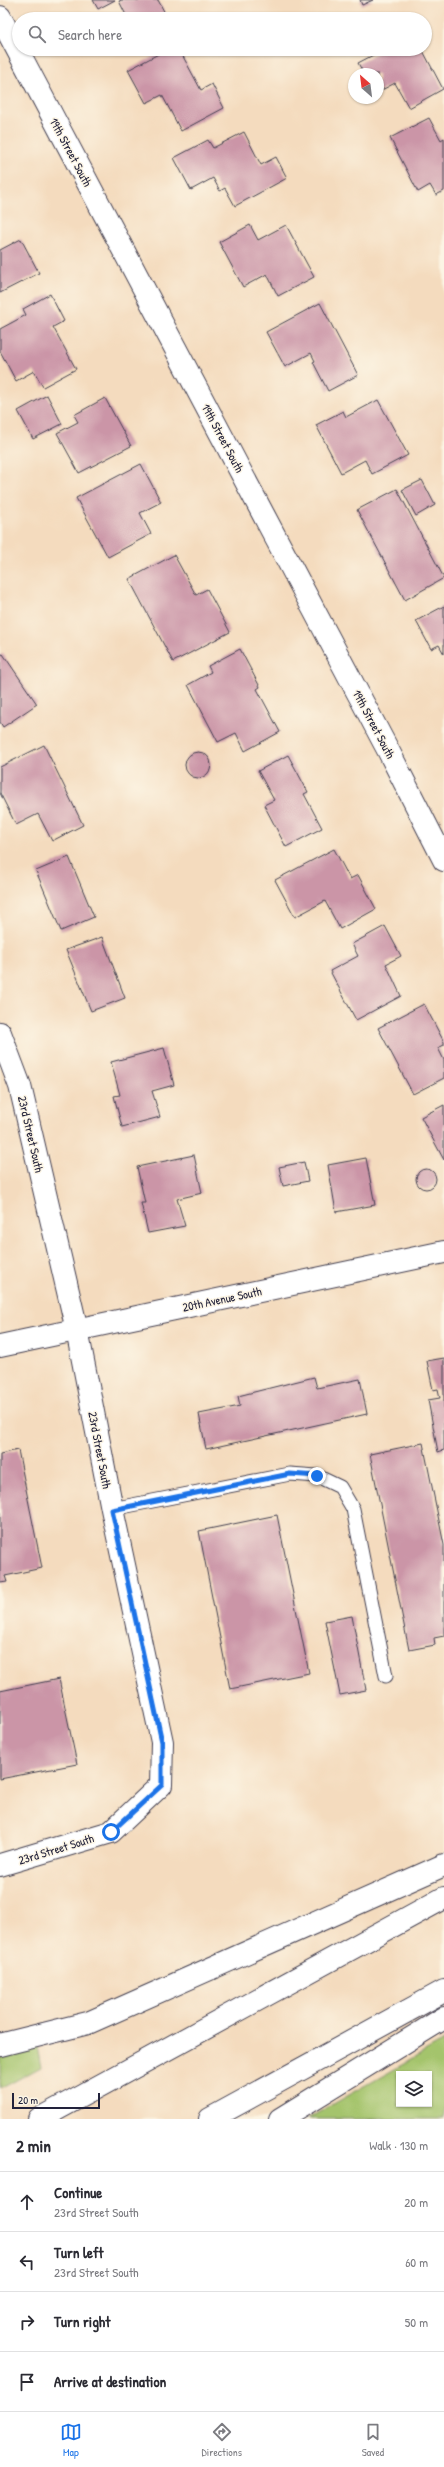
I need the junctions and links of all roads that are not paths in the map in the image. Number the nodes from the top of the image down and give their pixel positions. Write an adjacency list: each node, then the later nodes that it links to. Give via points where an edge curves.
1 (0, 17): 2 (main road, 19th Street South)
2 (12, 40)
3 (21, 56): 4 (main road, 19th Street South)
4 (444, 860)
5 (0, 1033): 7 (main road, 23rd Street South, via 20,1086)
6 (444, 1252): 7 (main road, 20th Avenue South)
7 (77, 1330): 8 (main road, 20th Avenue South); 9 (main road, 23rd Street South)
8 (0, 1346)
9 (112, 1510): 10 (lane, via 290,1474 317,1476 340,1487 353,1509); 11 (main road, 23rd Street South, via 162,1742 162,1785 111,1832)
10 (386, 1676)
11 (0, 1865)
12 (444, 1865): 16 (main road, via 88,2023)
13 (444, 1898): 17 (main road)
14 (444, 1991): 18 (main road)
15 (444, 2018): 19 (main road)
16 (0, 2045)
17 (39, 2119)
18 (210, 2119)
19 (280, 2119)

